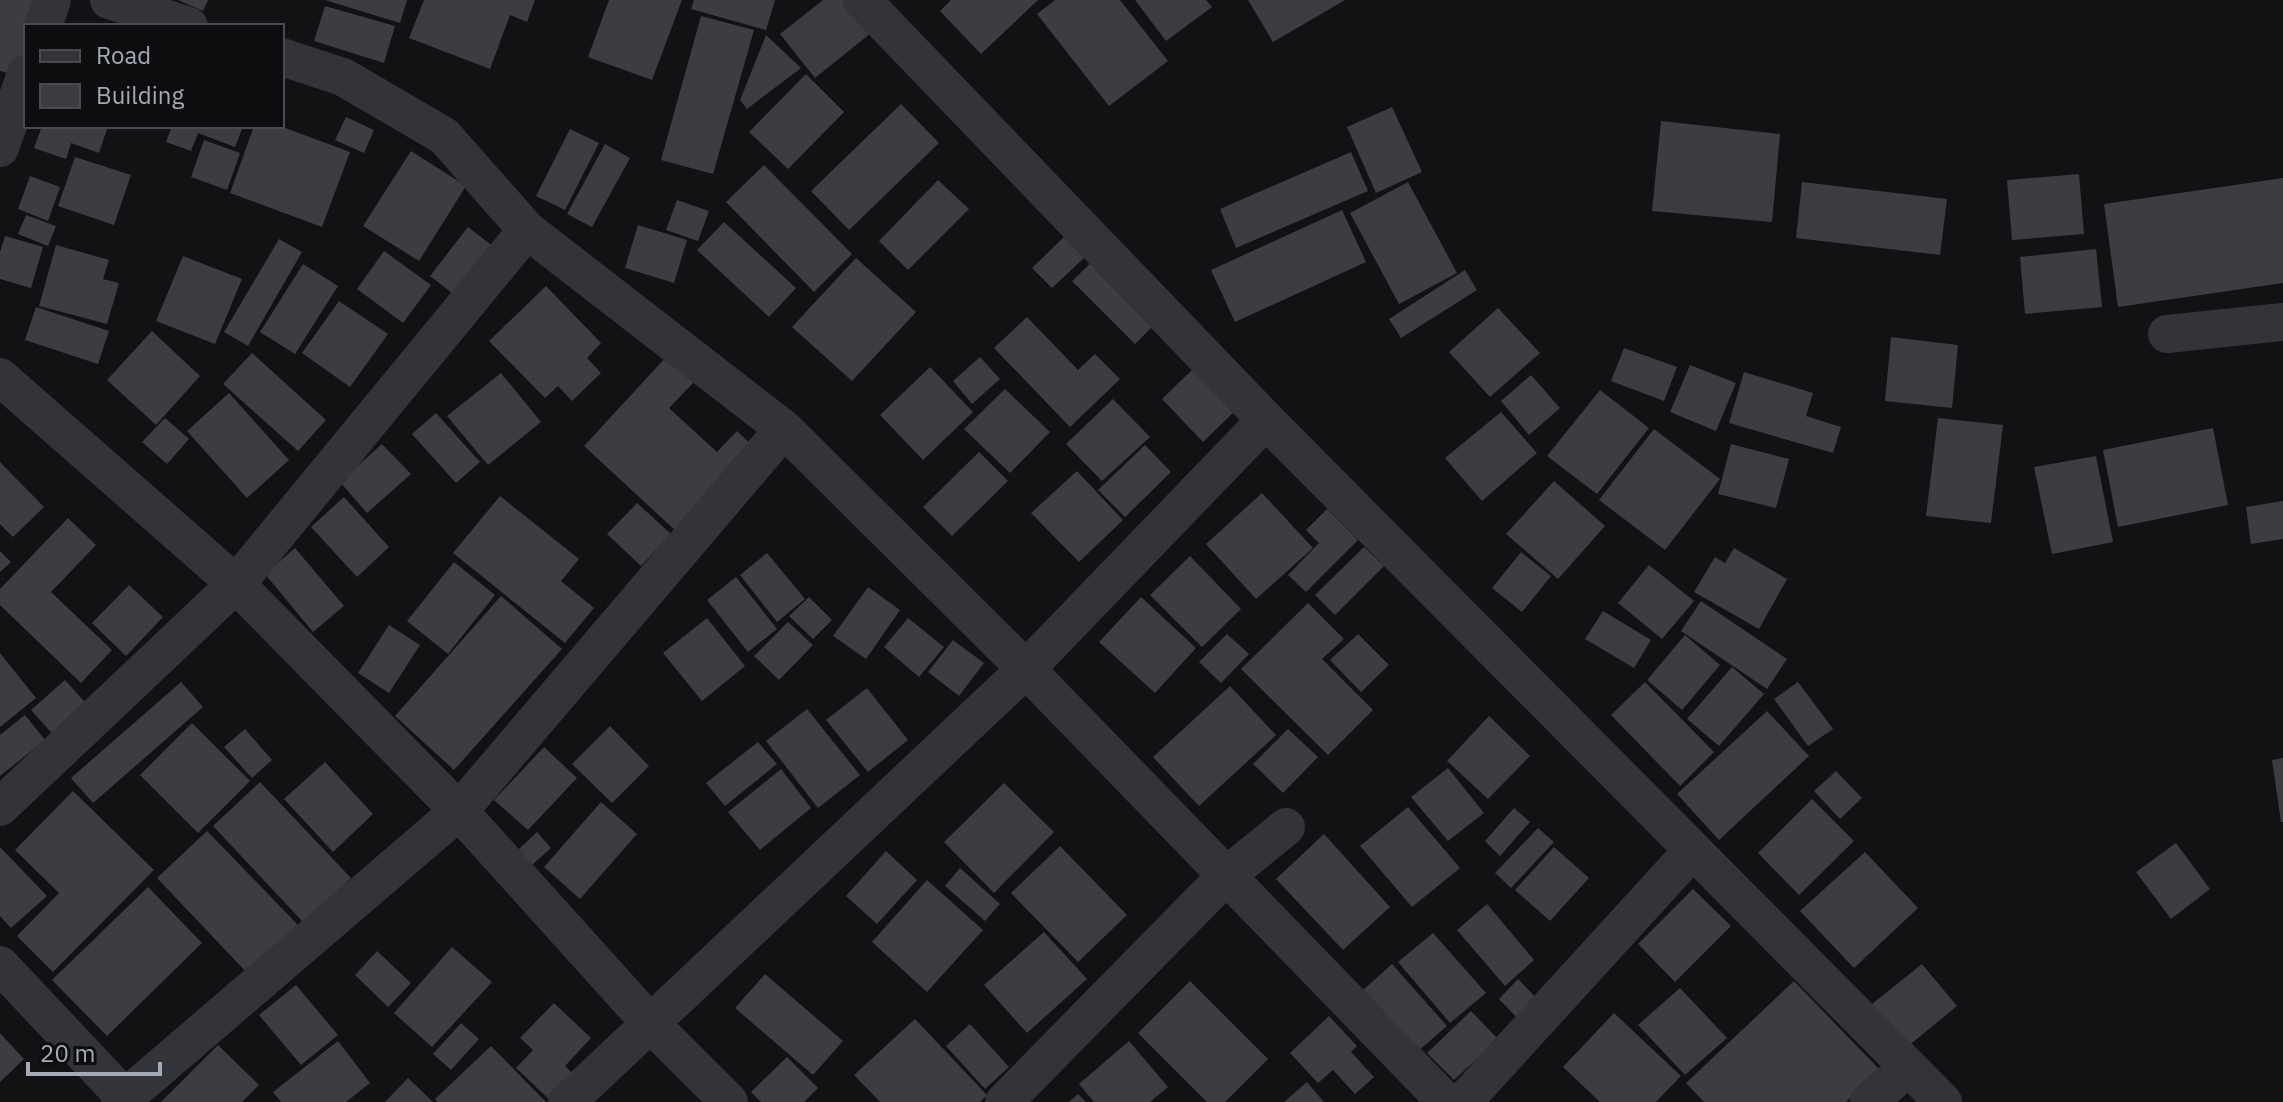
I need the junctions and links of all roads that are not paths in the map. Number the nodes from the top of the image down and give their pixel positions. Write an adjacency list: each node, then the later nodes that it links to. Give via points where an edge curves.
1 (52, 0): 4 (street)
2 (109, 0): 5 (street)
3 (862, 0): 13 (street)
4 (44, 24)
5 (183, 24)
6 (284, 58): 9 (street, via 343,77 444,136)
7 (24, 80): 8 (street)
8 (0, 148)
9 (527, 230): 14 (street); 15 (street)
10 (2283, 322): 11 (street)
11 (2167, 334)
12 (0, 377): 15 (street)
13 (1266, 420): 16 (street); 20 (street)
14 (784, 429): 16 (street); 18 (street)
15 (236, 584): 17 (street); 18 (street)
16 (1026, 669): 21 (street); 23 (street)
17 (0, 807)
18 (459, 811): 23 (street); 25 (street)
19 (1286, 827): 21 (street)
20 (1693, 850): 24 (street); 30 (street)
21 (1226, 876): 28 (street); 29 (street)
22 (0, 965): 25 (street)
23 (651, 1024): 26 (street); 27 (street)
24 (1908, 1067): 31 (street); 32 (street)
25 (124, 1100)
26 (567, 1102)
27 (729, 1102)
28 (1004, 1102)
29 (1446, 1102)
30 (1463, 1102)
31 (1869, 1102)
32 (1943, 1102)

